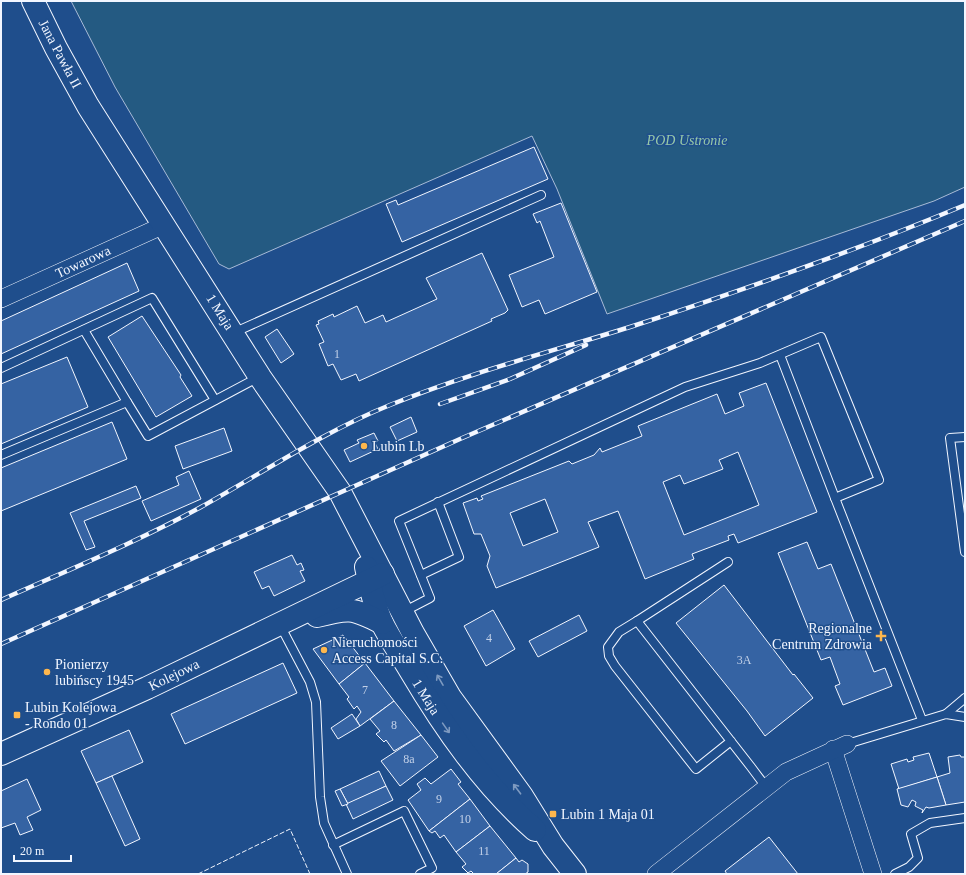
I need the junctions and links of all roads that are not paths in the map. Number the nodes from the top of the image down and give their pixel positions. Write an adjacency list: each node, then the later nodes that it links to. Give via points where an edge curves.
1 (34, 1): 2 (street, Jana Pawła II)
2 (88, 106): 4 (street, 1 Maja)
3 (541, 195): 7 (lane)
4 (164, 225): 5 (street, Towarowa); 7 (street, 1 Maja)
5 (1, 299)
6 (84, 330): 9 (lane); 11 (lane, via 152,298); 12 (lane)
7 (233, 333): 10 (street, 1 Maja)
8 (780, 355): 15 (lane); 15 (lane, via 821,337 879,480); 16 (lane, via 685,387)
9 (1, 368)
10 (260, 377): 11 (lane); 20 (street, 1 Maja, via 335,483 354,517)
11 (215, 400): 12 (lane, via 148,436)
12 (127, 402): 14 (lane)
13 (965, 437): 17 (lane, via 950,438)
14 (1, 455)
15 (835, 498): 28 (lane)
16 (438, 502): 19 (lane, via 459,557); 19 (lane, via 399,521)
17 (965, 552)
18 (728, 562): 22 (lane)
19 (421, 575): 21 (lane, via 430,598)
20 (376, 578): 21 (street, 1 Maja); 23 (street, 1 Maja); 24 (street, Kolejowa)
21 (403, 612): 35 (street, 1 Maja, one-way to 21, via 522,796 450,697)
22 (638, 621): 29 (lane); 29 (lane, via 619,632 608,647 609,656 615,666 696,769)
23 (382, 622): 24 (street, Kolejowa, via 362,613 344,609); 35 (street, 1 Maja, one-way to 35, via 432,708 462,751 510,808)
24 (280, 625): 31 (street, Kolejowa); 34 (lane, via 310,682 316,702 320,797 324,822)
25 (965, 698): 26 (lane)
26 (946, 714): 27 (lane); 28 (lane)
27 (965, 717)
28 (922, 720): 30 (lane)
29 (731, 742): 32 (lane)
30 (840, 746): 32 (street, via 791,769); 40 (street)
31 (1, 754)
32 (766, 787): 39 (street)
33 (965, 818): 41 (lane, via 930,823 911,834 918,858 909,867)
34 (333, 844): 36 (lane); 37 (lane, via 404,811 432,868)
35 (553, 846): 38 (street, 1 Maja)
36 (347, 874)
37 (420, 874)
38 (575, 874)
39 (656, 874)
40 (872, 874)
41 (895, 874)

